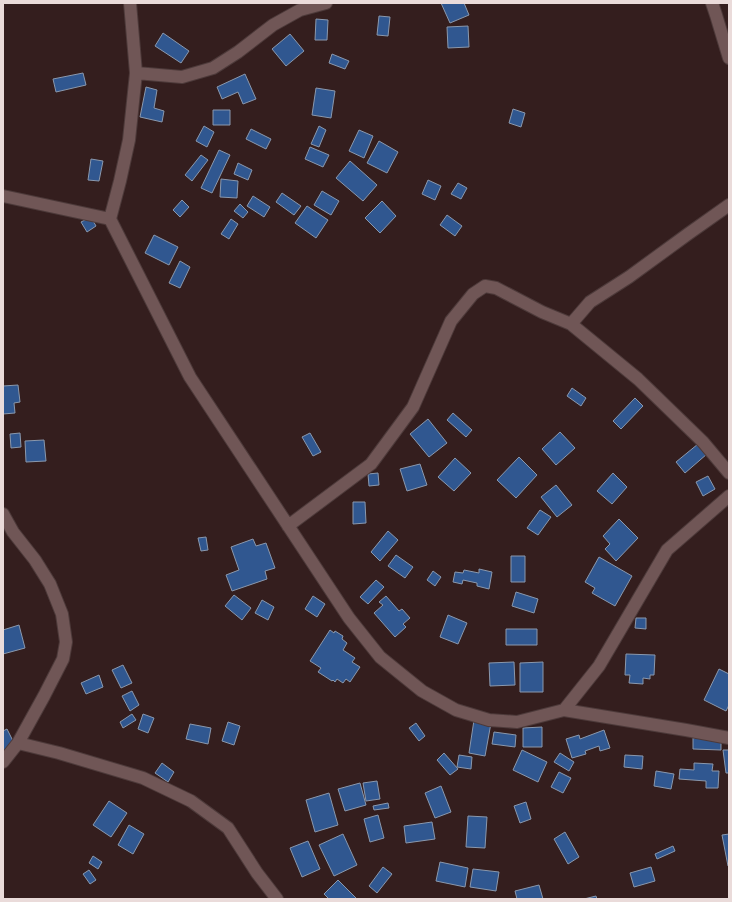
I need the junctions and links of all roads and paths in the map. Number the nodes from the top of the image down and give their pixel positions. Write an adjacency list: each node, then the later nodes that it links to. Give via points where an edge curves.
1 (130, 3): 5 (street)
2 (326, 3): 5 (street, via 300,10 273,25 213,68 182,77)
3 (712, 3): 4 (street)
4 (729, 58)
5 (136, 73): 8 (street, via 129,140)
6 (3, 196): 8 (street)
7 (729, 205): 9 (street, via 590,302)
8 (110, 219): 13 (street, via 190,378)
9 (571, 324): 10 (street, via 638,379 703,442); 13 (street, via 496,288 485,286 473,294 451,321 413,407 371,464)
10 (729, 472)
11 (729, 496): 14 (street, via 667,550 599,666)
12 (3, 514): 16 (street, via 50,584 62,614 66,642 63,659)
13 (288, 526): 14 (street, via 349,618 380,657 422,691 456,710 488,720 517,722)
14 (564, 710): 15 (street)
15 (729, 738)
16 (18, 743): 17 (street); 18 (street, via 143,778 191,800 228,828)
17 (3, 762)
18 (277, 899)

